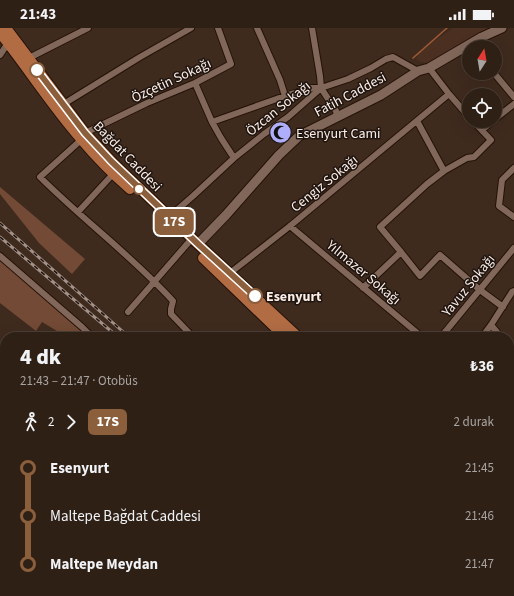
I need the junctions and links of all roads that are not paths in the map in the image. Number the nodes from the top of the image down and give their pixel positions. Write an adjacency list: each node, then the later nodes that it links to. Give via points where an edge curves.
1 (6, 28): 13 (main road, Bağdat Caddesi)
2 (88, 28): 13 (street)
3 (191, 28): 26 (street)
4 (218, 28): 17 (street, Özçetin Sokağı, via 231,64)
5 (257, 28): 22 (street)
6 (312, 28): 18 (street)
7 (502, 28): 9 (main road, Fatih Caddesi)
8 (0, 33): 10 (main road, Bağdat Caddesi)
9 (481, 40)
10 (8, 43): 12 (street); 13 (main road, Bağdat Caddesi)
11 (462, 50): 14 (main road, Fatih Caddesi)
12 (0, 55)
13 (25, 60): 26 (main road, Bağdat Caddesi)
14 (429, 68): 15 (main road, Fatih Caddesi); 21 (street)
15 (418, 71): 18 (street, Özcan Sokağı, via 393,57 348,79); 29 (main road, Fatih Caddesi, via 381,96)
16 (502, 80): 19 (street)
17 (195, 83): 31 (street); 34 (street, Özçetin Sokağı, via 148,103)
18 (321, 88): 20 (street); 24 (street, Özcan Sokağı); 29 (street)
19 (512, 89): 23 (street)
20 (301, 91): 22 (street); 24 (street)
21 (450, 94): 27 (street); 30 (street, Cengiz Sokağı)
22 (285, 96): 31 (street)
23 (514, 97)
24 (306, 101): 35 (street, Özcan Sokağı)
25 (514, 104): 28 (street)
26 (60, 107): 34 (main road, Bağdat Caddesi)
27 (462, 109)
28 (502, 114)
29 (337, 116): 43 (main road, Fatih Caddesi, via 297,138 226,215)
30 (417, 121): 37 (street); 42 (street, Cengiz Sokağı)
31 (212, 122): 35 (street)
32 (484, 128): 33 (street)
33 (482, 130): 37 (street, via 491,140 474,157 467,158)
34 (83, 136): 38 (main road, Bağdat Caddesi); 39 (street, Özçetin Sokağı, via 40,177); 40 (main road, Bağdat Caddesi)
35 (234, 158): 40 (street, Özcan Sokağı)
36 (514, 168): 41 (street, via 502,180 500,206)
37 (444, 171): 45 (street, via 380,227)
38 (113, 174): 39 (street); 43 (main road, Bağdat Caddesi)
39 (78, 212): 48 (street)
40 (168, 217): 43 (main road, Bağdat Caddesi)
41 (514, 217)
42 (290, 226): 47 (street, Cengiz Sokağı); 49 (street, Yılmazer Sokağı)
43 (193, 244): 47 (main road, Bağdat Caddesi); 48 (street); 57 (main road, Bağdat Caddesi)
44 (514, 248): 50 (street, Yavuz Sokağı)
45 (401, 252): 49 (street); 50 (street, via 420,276 440,255)
46 (0, 256): 55 (street)
47 (230, 273): 58 (main road, Bağdat Caddesi)
48 (155, 282): 53 (street); 56 (street, via 173,301 171,314)
49 (363, 288): 59 (street, Yılmazer Sokağı)
50 (480, 290): 52 (street); 60 (street, Yavuz Sokağı)
51 (514, 291): 52 (street)
52 (503, 307): 54 (street)
53 (128, 312)
54 (491, 325): 61 (street); 62 (street)
55 (87, 332)
56 (188, 332)
57 (280, 332)
58 (293, 332)
59 (416, 332)
60 (445, 332)
61 (486, 332)
62 (497, 332)

